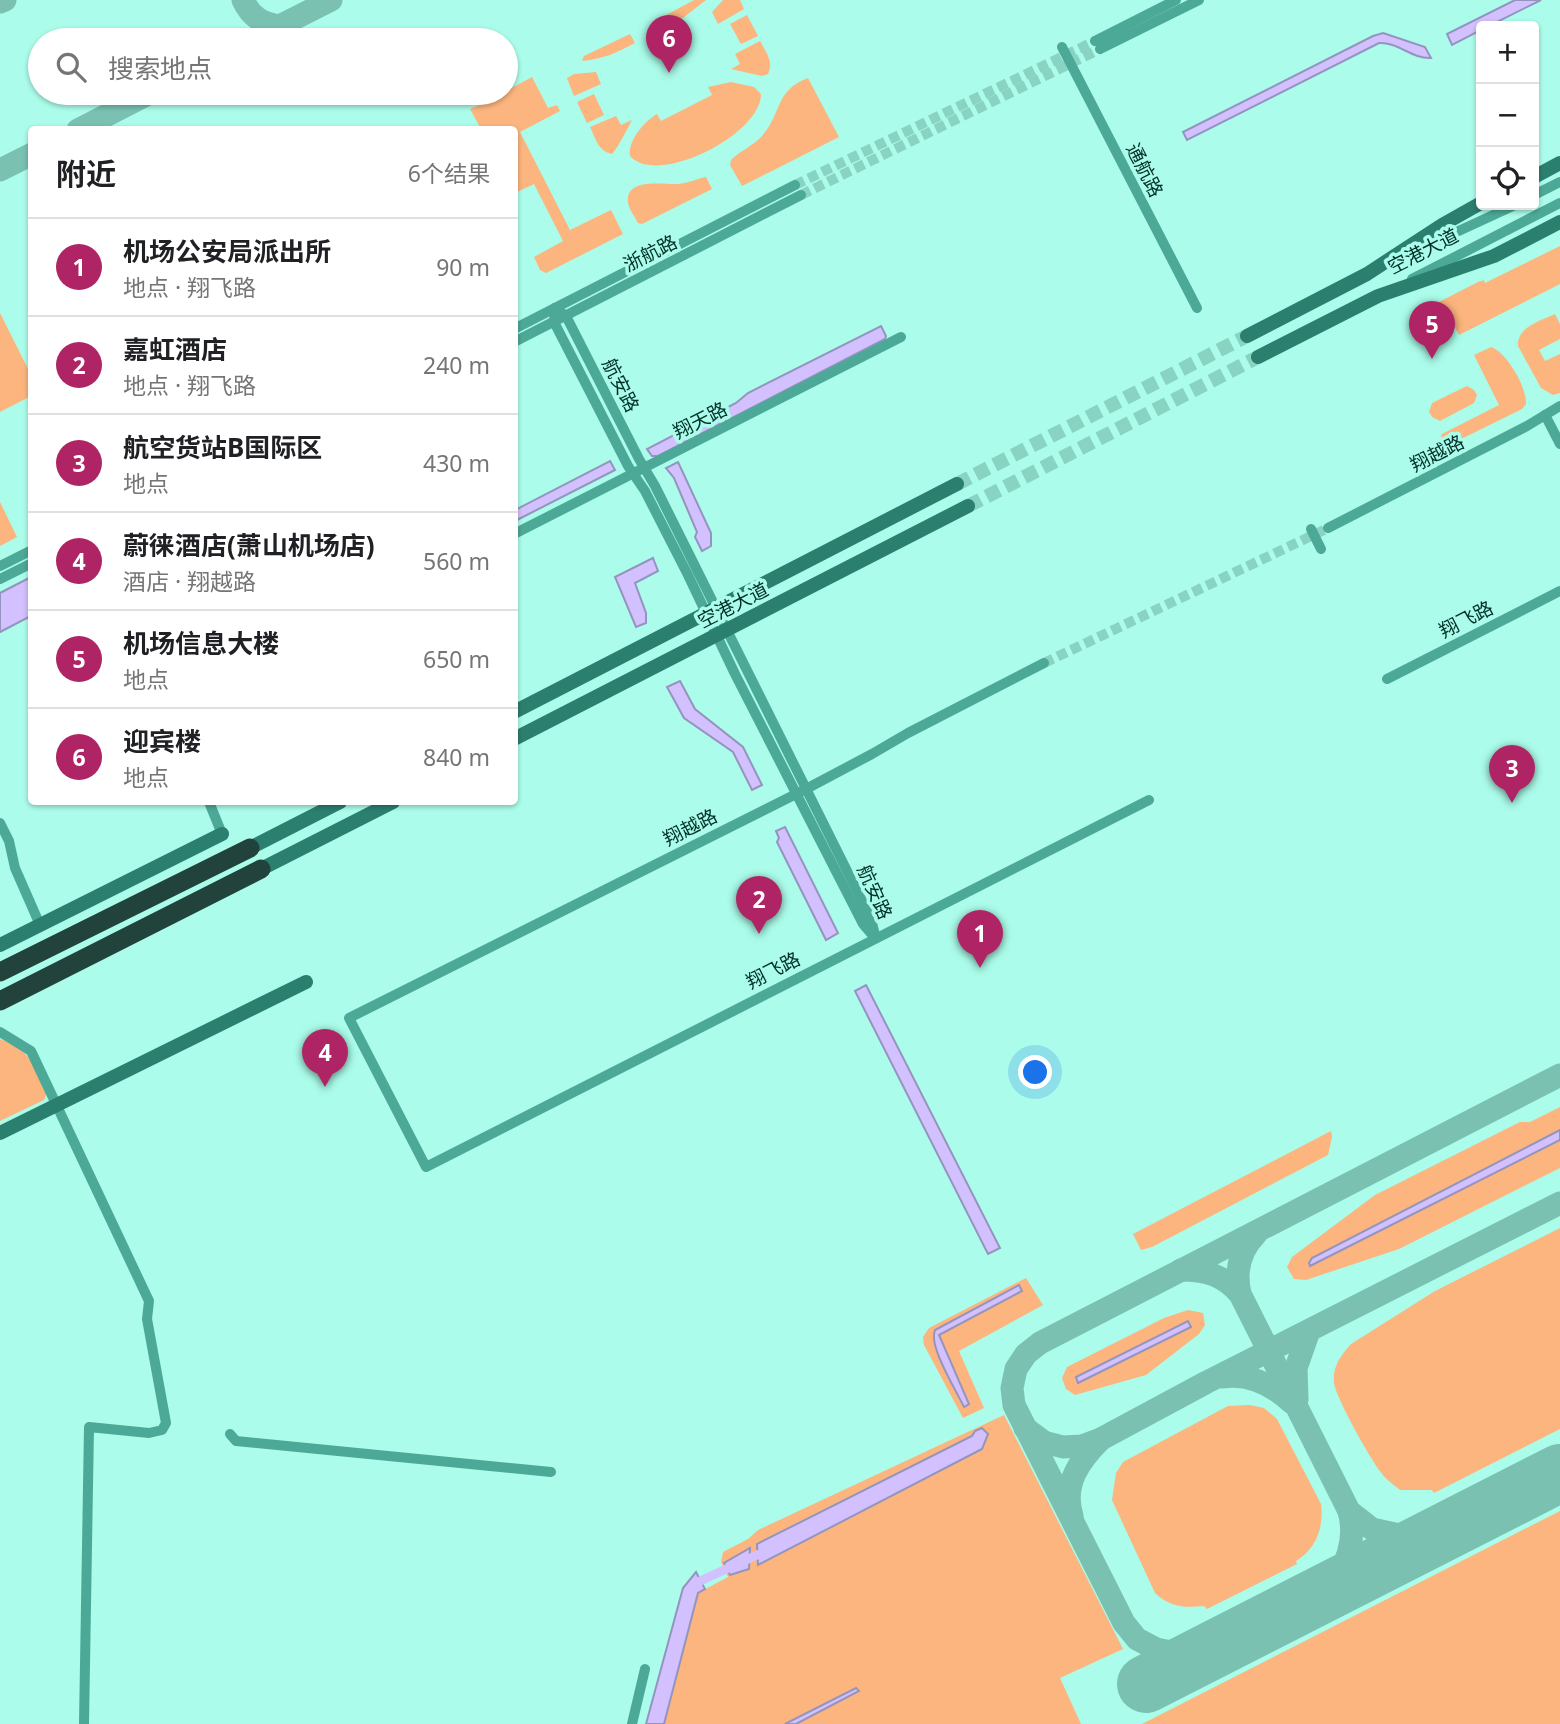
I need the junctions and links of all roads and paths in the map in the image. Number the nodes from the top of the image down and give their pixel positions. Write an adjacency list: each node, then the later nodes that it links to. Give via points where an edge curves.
1 (1176, 0): 2 (street, via 1098,45)
2 (1199, 0)
3 (1062, 47): 17 (street, 通航路)
4 (1560, 163): 5 (main road)
5 (1539, 174)
6 (1560, 182): 8 (street)
7 (795, 185): 16 (street, 浙航路)
8 (1539, 192)
9 (801, 195): 18 (street, 浙航路)
10 (1560, 203): 15 (street, 空港大道)
11 (1475, 206): 14 (main road, 空港大道)
12 (1504, 210): 14 (street, 空港大道)
13 (1560, 222): 15 (main road, 空港大道, via 1494,256)
14 (1367, 274): 21 (main road, 空港大道)
15 (1378, 296): 24 (main road, 空港大道)
16 (555, 308): 18 (street, 航安路); 19 (street); 20 (street, 浙航路)
17 (1197, 308)
18 (566, 316): 19 (street, 浙航路); 28 (street, 航安路)
19 (554, 322): 23 (street, 浙航路); 29 (street, 航安路)
20 (518, 327)
21 (1247, 335)
22 (901, 337): 28 (street, 翔天路)
23 (518, 340)
24 (1258, 358)
25 (1560, 405): 26 (street, 翔越路)
26 (1545, 415): 27 (street); 32 (street, 翔越路)
27 (1560, 444)
28 (645, 468): 29 (street, 翔天路); 41 (street, 航安路)
29 (633, 474): 34 (street, 翔天路); 41 (street, 航安路)
30 (957, 485): 41 (main road, 空港大道)
31 (968, 506): 42 (main road, 空港大道)
32 (1328, 528)
33 (1311, 529): 35 (street)
34 (518, 532)
35 (1321, 549)
36 (28, 552): 38 (street)
37 (28, 565): 39 (street)
38 (0, 566)
39 (0, 579)
40 (1560, 590): 44 (street, 翔飞路)
41 (711, 611): 42 (street, 航安路); 45 (main road, 空港大道)
42 (722, 632): 46 (main road, 空港大道); 47 (street, 航安路)
43 (1044, 663): 47 (street, 翔越路)
44 (1387, 679)
45 (518, 710)
46 (518, 737)
47 (801, 791): 57 (street, 航安路, via 871,919); 65 (street, 翔越路, via 349,1018)
48 (1149, 800): 57 (street, 翔飞路)
49 (210, 805): 53 (street)
50 (334, 805): 54 (main road)
51 (387, 805): 55 (main road)
52 (0, 824): 56 (street)
53 (222, 834): 56 (main road)
54 (250, 848): 59 (highway)
55 (261, 869): 61 (highway)
56 (40, 925): 58 (main road)
57 (875, 938): 65 (street, 翔飞路, via 426,1167)
58 (0, 945)
59 (0, 972)
60 (306, 982): 63 (main road)
61 (0, 1001)
62 (0, 1032): 63 (street, via 31,1051)
63 (57, 1105): 64 (main road); 69 (street, via 149,1301 147,1319 166,1423 163,1430 149,1433 89,1427)
64 (0, 1133)
65 (420, 1156)
66 (230, 1434): 67 (street, via 236,1441)
67 (551, 1472)
68 (645, 1669): 70 (street)
69 (83, 1724)
70 (632, 1724)

